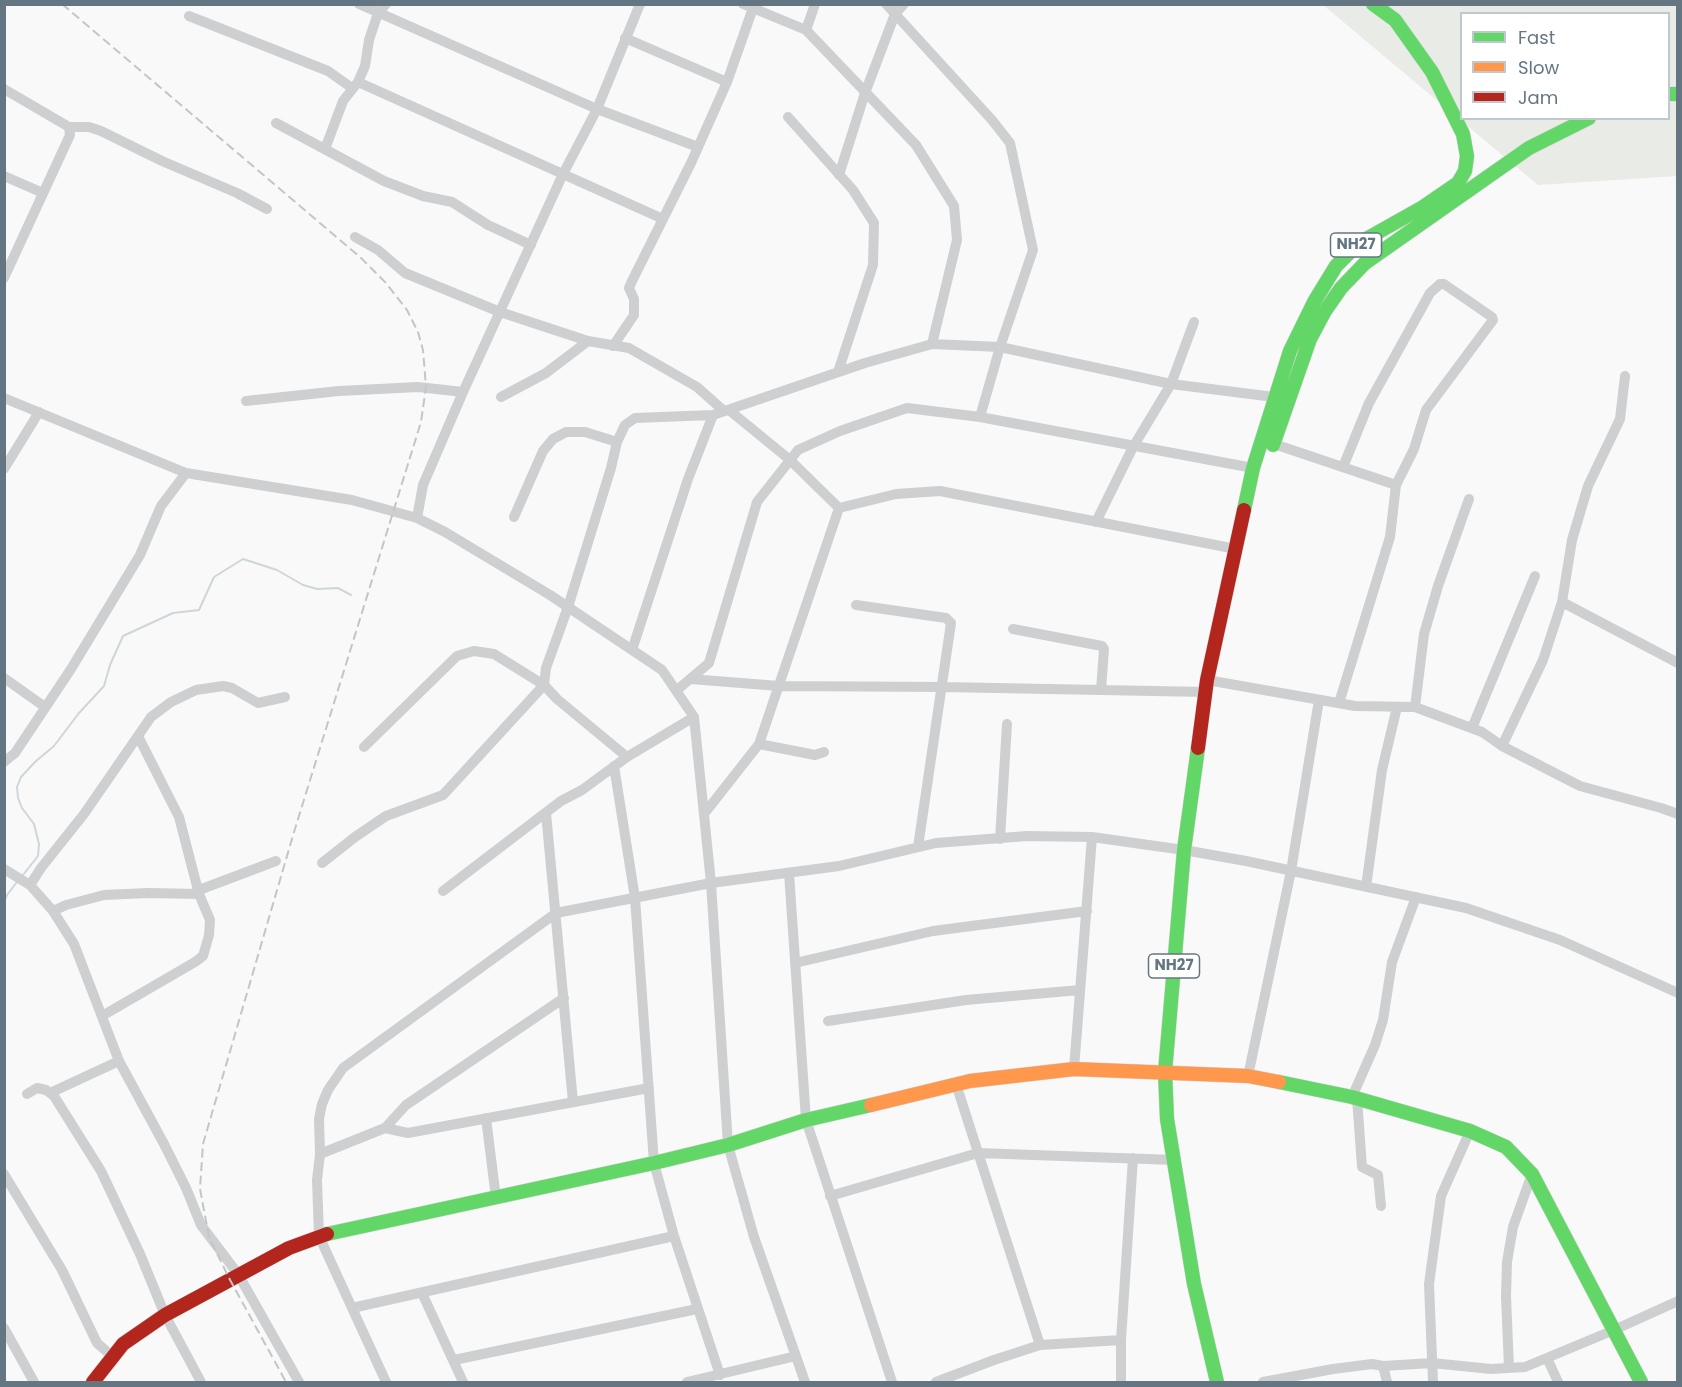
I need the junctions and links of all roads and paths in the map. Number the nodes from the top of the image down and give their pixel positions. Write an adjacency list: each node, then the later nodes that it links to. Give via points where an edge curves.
1 (359, 4): 8 (street)
2 (640, 4): 12 (street)
3 (815, 4): 11 (street)
4 (886, 4): 9 (street)
5 (904, 4): 9 (street)
6 (1372, 4): 45 (main road, NH27, via 1395,20 1432,72 1463,134 1465,171 1444,194 1359,243 1336,266 1290,351)
7 (748, 6): 11 (street); 13 (street)
8 (382, 9): 14 (street, via 369,40 365,66); 17 (street)
9 (895, 14): 16 (street); 39 (street, via 1010,143 1033,250)
10 (189, 16): 14 (street)
11 (806, 30): 16 (street)
12 (625, 38): 13 (street); 17 (street)
13 (727, 82): 22 (street)
14 (355, 85): 23 (street, via 343,101); 24 (street)
15 (4, 89): 21 (street)
16 (866, 93): 25 (street); 37 (street, via 916,145 954,207 957,240)
17 (597, 109): 22 (street); 24 (street)
18 (788, 117): 25 (street)
19 (1584, 120): 52 (main road, NH27, via 1529,148 1365,263 1341,288 1310,339)
20 (276, 123): 23 (street)
21 (69, 127): 27 (street, via 70,135); 28 (street, via 101,131)
22 (698, 147): 29 (street)
23 (325, 149): 31 (street, via 384,181 452,202)
24 (563, 174): 29 (street); 31 (street)
25 (839, 175): 40 (street, via 874,223 875,244 873,265)
26 (4, 176): 27 (street)
27 (43, 193): 32 (street)
28 (267, 209)
29 (663, 219): 38 (street, via 630,288 634,315)
30 (355, 237): 34 (street, via 405,273)
31 (531, 245): 34 (street)
32 (8, 258): 33 (street)
33 (4, 278)
34 (501, 312): 36 (street); 43 (street)
35 (1194, 321): 42 (street)
36 (588, 341): 38 (street); 44 (street, via 546,373)
37 (932, 344): 39 (street); 40 (street)
38 (613, 346): 49 (street, via 629,348 697,387)
39 (1000, 347): 42 (street); 50 (street)
40 (838, 372): 49 (street)
41 (1625, 376): 67 (street, via 1620,419 1588,486 1572,540)
42 (1171, 384): 45 (street); 53 (street)
43 (463, 392): 47 (street, via 426,387 339,391); 63 (street, via 423,485)
44 (501, 397)
45 (1274, 397): 56 (main road, NH27)
46 (4, 398): 48 (street)
47 (246, 402)
48 (39, 412): 57 (street); 58 (street)
49 (722, 412): 51 (street, via 635,418 625,425); 54 (street); 71 (street, via 688,479)
50 (980, 417): 53 (street); 54 (street, via 907,408 840,431 798,450)
51 (617, 442): 62 (street, via 585,432 566,432 553,439 543,451); 69 (street)
52 (1274, 444): 55 (street); 65 (main road, NH27, via 1250,522)
53 (1133, 447): 56 (street); 64 (street)
54 (790, 460): 61 (street); 74 (street, via 757,502 708,663)
55 (1343, 467): 59 (street); 59 (street, via 1369,403 1430,292 1444,284 1493,320 1426,410 1414,449)
56 (1253, 468): 65 (main road, NH27)
57 (4, 469)
58 (186, 473): 63 (street, via 352,500); 84 (street, via 161,506 140,555)
59 (1396, 485): 83 (street, via 1390,537)
60 (1468, 499): 86 (street, via 1427,623)
61 (839, 508): 64 (street, via 896,494 940,490); 76 (street)
62 (514, 517)
63 (417, 518): 69 (street)
64 (1096, 522): 65 (street)
65 (1236, 549): 77 (main road, NH27)
66 (1535, 576): 89 (street)
67 (1562, 602): 72 (street); 92 (street, via 1543,660)
68 (856, 605): 78 (street, via 946,618 951,631)
69 (568, 607): 71 (street); 75 (street, via 546,668)
70 (1013, 629): 80 (street, via 1102,646)
71 (632, 650): 79 (street, via 662,670)
72 (1677, 663)
73 (4, 678): 84 (street)
74 (690, 679): 76 (street); 79 (street)
75 (544, 685): 93 (street, via 494,654 474,651 457,656); 95 (street); 106 (street, via 443,795 386,816)
76 (779, 686): 78 (street); 91 (street)
77 (1207, 686): 80 (street); 82 (street); 104 (main road, NH27)
78 (943, 687): 80 (street); 103 (street)
79 (677, 690): 87 (street)
80 (1101, 690)
81 (285, 697): 90 (street, via 258,702 223,686 196,690 151,717)
82 (1319, 700): 83 (street); 108 (street)
83 (1339, 704): 85 (street)
84 (45, 706): 96 (street, via 15,753)
85 (1397, 707): 86 (street); 112 (street, via 1382,770)
86 (1415, 707): 89 (street)
87 (694, 717): 95 (street); 99 (street)
88 (1007, 724): 102 (street)
89 (1472, 728): 92 (street)
90 (138, 736): 110 (street, via 84,814 41,868); 114 (street, via 179,817)
91 (759, 744): 94 (street, via 815,755); 99 (street)
92 (1502, 746): 100 (street, via 1580,786)
93 (363, 747)
94 (824, 752)
95 (627, 757): 97 (street)
96 (4, 762)
97 (614, 766): 98 (street); 116 (street)
98 (546, 813): 113 (street); 119 (street)
99 (704, 814): 111 (street)
100 (1677, 814)
101 (1092, 837): 102 (street); 104 (street); 118 (street)
102 (1000, 838): 103 (street)
103 (918, 848): 109 (street)
104 (1184, 850): 108 (street); 128 (main road, NH27)
105 (276, 861): 114 (street)
106 (322, 863)
107 (4, 869): 110 (street)
108 (1292, 871): 112 (street); 129 (street)
109 (789, 873): 111 (street); 120 (street)
110 (23, 881): 117 (street)
111 (711, 883): 116 (street); 140 (street)
112 (1366, 886): 115 (street)
113 (443, 891)
114 (199, 892): 117 (street, via 104,895); 124 (street, via 210,920 203,956)
115 (1416, 897): 122 (street, via 1466,908 1560,940); 134 (street, via 1392,962 1383,1020)
116 (635, 898): 119 (street); 131 (street)
117 (53, 911): 124 (street, via 74,944)
118 (1087, 911): 120 (street, via 933,931); 121 (street)
119 (556, 913): 123 (street); 142 (street, via 343,1068 322,1104)
120 (795, 963): 137 (street)
121 (1080, 990): 125 (street, via 966,1000); 127 (street)
122 (1677, 993)
123 (564, 999): 135 (street); 138 (street, via 406,1105)
124 (102, 1016): 126 (street)
125 (828, 1021)
126 (119, 1061): 132 (street); 153 (street, via 186,1188 201,1225)
127 (1074, 1069): 128 (main road); 130 (main road)
128 (1165, 1072): 129 (main road); 144 (main road, NH27)
129 (1248, 1076): 134 (main road)
130 (956, 1084): 137 (main road); 141 (street)
131 (649, 1088): 135 (street); 145 (street)
132 (50, 1093): 133 (street, via 37,1088); 158 (street, via 100,1171)
133 (27, 1094)
134 (1354, 1098): 139 (main road); 150 (street, via 1362,1167 1378,1175)
135 (573, 1102): 136 (street)
136 (486, 1118): 138 (street, via 408,1133); 149 (street)
137 (806, 1120): 140 (main road); 148 (street)
138 (385, 1128): 142 (street)
139 (1470, 1131): 147 (main road, via 1506,1147); 167 (street, via 1441,1196 1429,1284)
140 (728, 1145): 145 (main road); 163 (street, via 754,1237)
141 (978, 1153): 143 (street); 148 (street); 162 (street)
142 (320, 1154): 151 (street)
143 (1133, 1158): 144 (street); 161 (street)
144 (1174, 1160): 183 (main road, NH27, via 1194,1284)
145 (654, 1163): 149 (main road); 152 (street)
146 (4, 1174): 164 (street, via 62,1270 97,1343)
147 (1532, 1174): 160 (main road); 169 (street, via 1513,1227 1507,1262)
148 (830, 1196): 180 (street)
149 (496, 1198): 151 (main road)
150 (1381, 1206)
151 (319, 1236): 153 (main road); 156 (street)
152 (674, 1236): 154 (street); 157 (street)
153 (238, 1274): 158 (main road); 175 (street)
154 (422, 1293): 156 (street); 166 (street)
155 (1677, 1301): 160 (street)
156 (352, 1308): 176 (street)
157 (697, 1309): 166 (street); 170 (street)
158 (165, 1315): 164 (main road, via 123,1344); 174 (street)
159 (4, 1328): 172 (street)
160 (1614, 1330): 165 (street); 188 (main road)
161 (1121, 1340): 162 (street); 182 (street)
162 (1040, 1345): 181 (street)
163 (796, 1356): 170 (street); 179 (street)
164 (113, 1357): 173 (main road)
165 (1547, 1358): 169 (street, via 1525,1367); 187 (street)
166 (454, 1360): 177 (street)
167 (1432, 1363): 168 (street); 169 (street); 186 (street)
168 (1383, 1366): 171 (street, via 1372,1364); 185 (street)
169 (1509, 1368)
170 (720, 1375): 178 (street)
171 (1308, 1378): 184 (street)
172 (34, 1383)
173 (93, 1383)
174 (201, 1383)
175 (299, 1383)
176 (386, 1383)
177 (464, 1383)
178 (687, 1383)
179 (805, 1383)
180 (892, 1383)
181 (936, 1383)
182 (1121, 1383)
183 (1217, 1383)
184 (1263, 1383)
185 (1387, 1383)
186 (1433, 1383)
187 (1558, 1383)
188 (1641, 1383)

